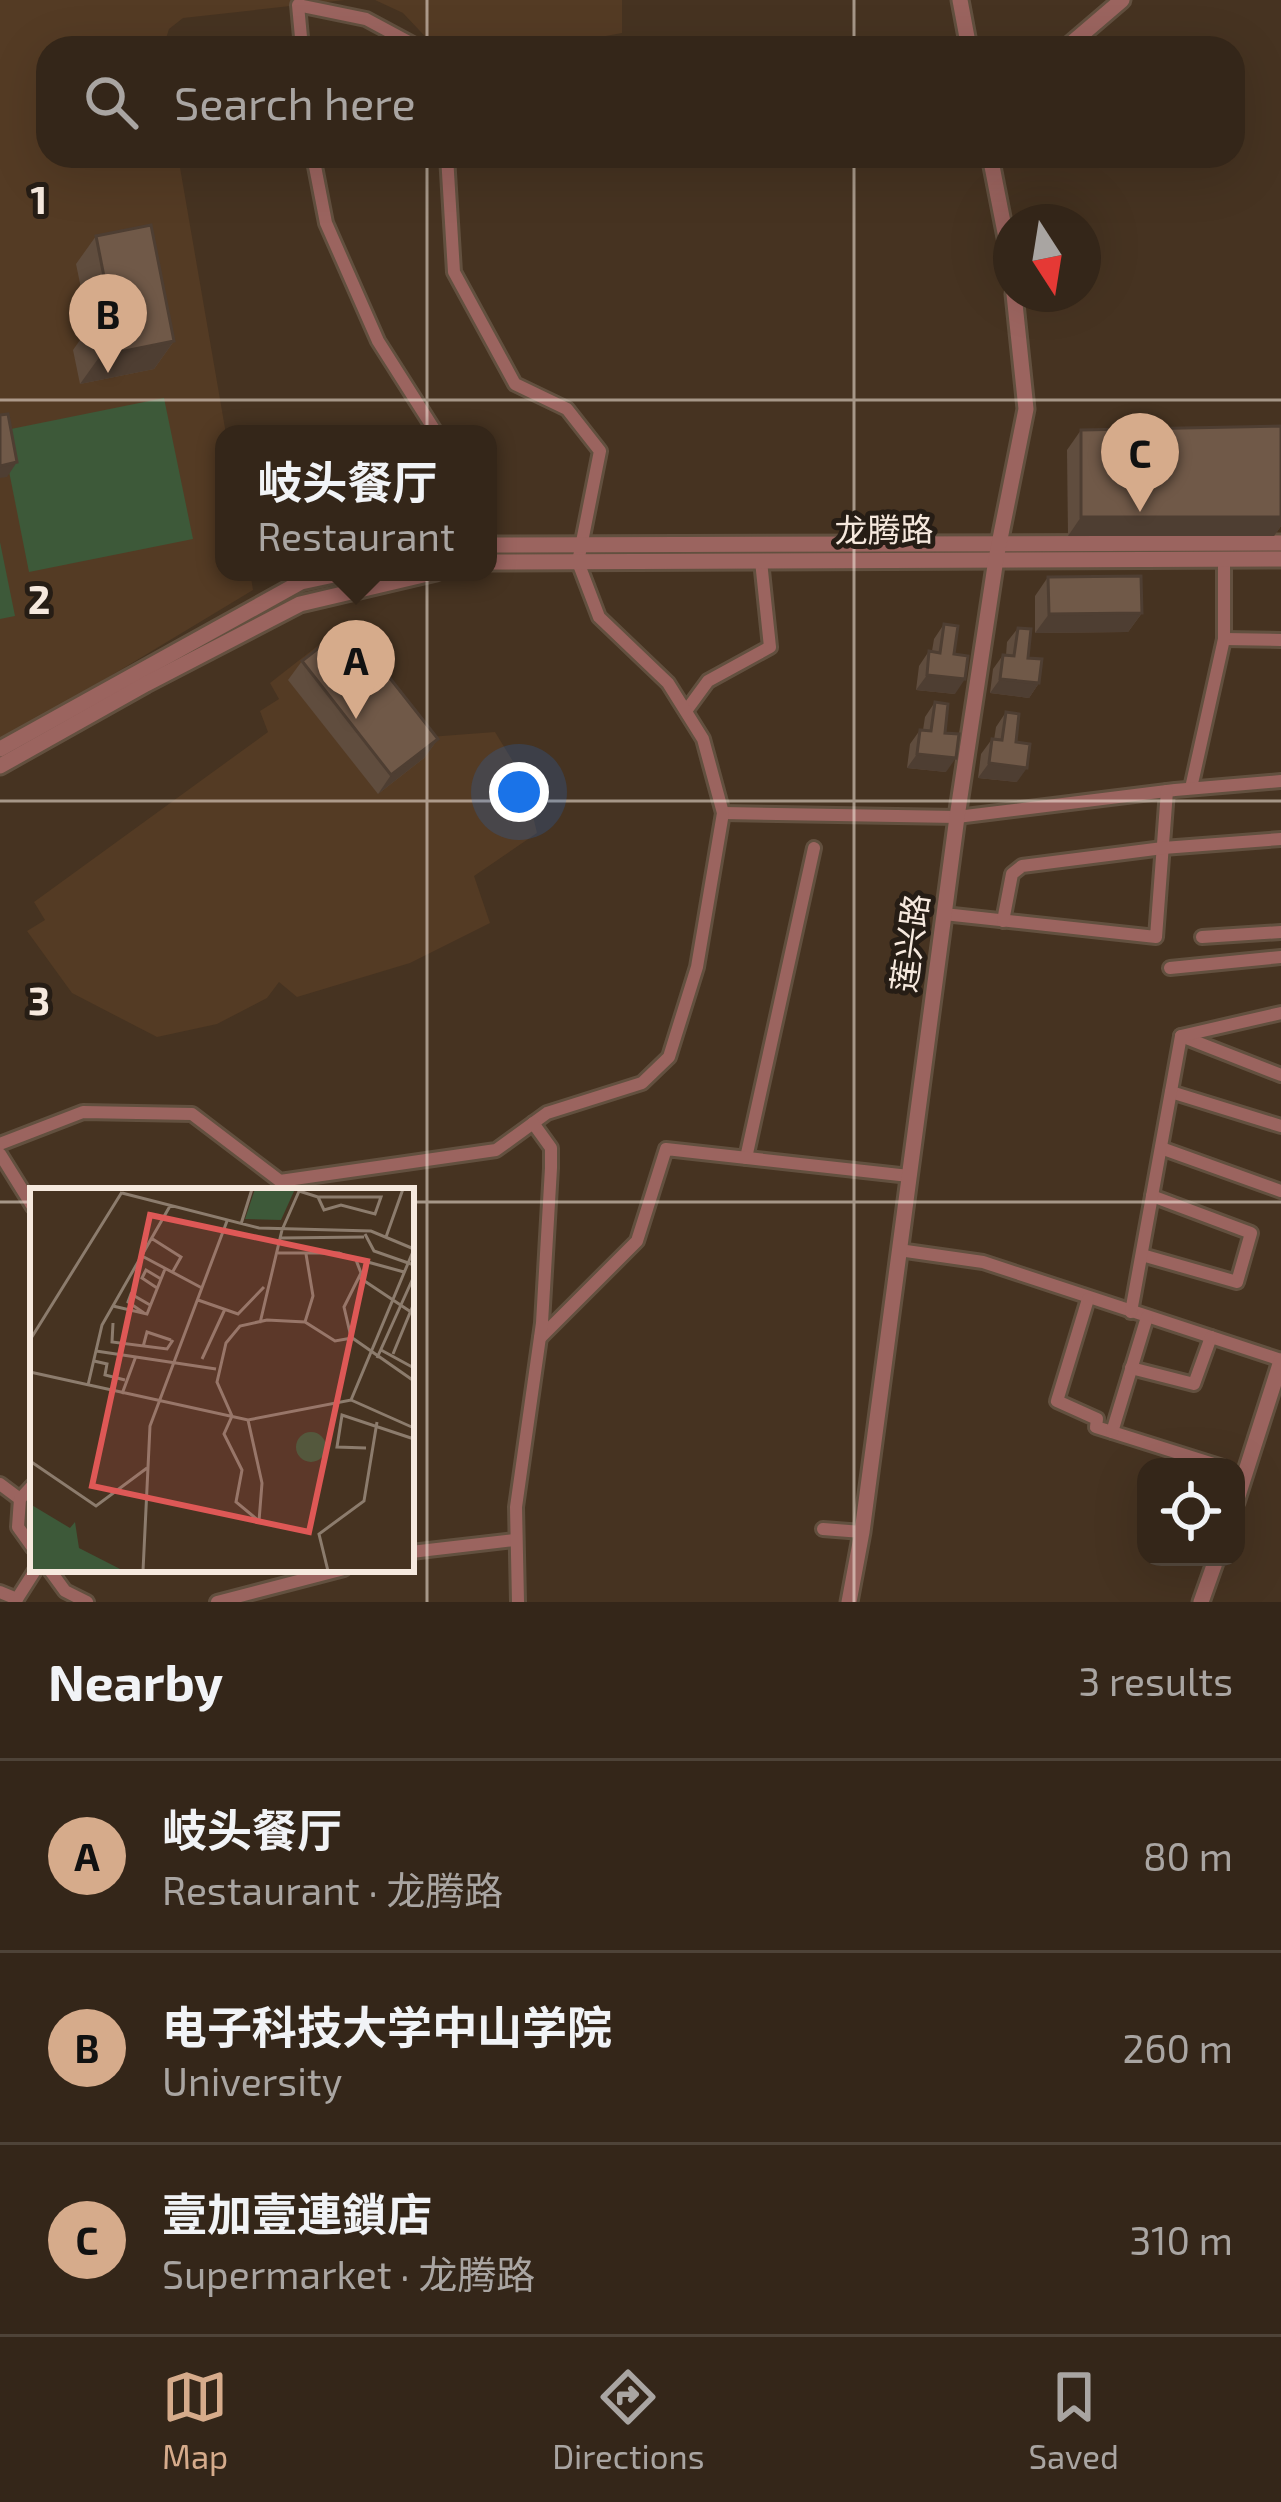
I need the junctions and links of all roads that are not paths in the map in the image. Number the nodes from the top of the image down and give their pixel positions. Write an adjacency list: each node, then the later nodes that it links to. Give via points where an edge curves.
1 (960, 0): 5 (street)
2 (1122, 0): 6 (street)
3 (301, 36): 4 (street, via 298,5 366,19)
4 (398, 36)
5 (967, 36)
6 (1080, 36)
7 (315, 168): 12 (street, via 326,224 378,341)
8 (448, 168): 16 (street, via 454,272 515,385 567,410 600,451)
9 (995, 168): 10 (street)
10 (1001, 204)
11 (1016, 312): 15 (street, 莲兴路, via 1026,409)
12 (431, 425)
13 (1281, 543): 15 (street, 龙腾路)
14 (497, 546): 16 (street, 龙腾路)
15 (998, 551): 16 (street, 龙腾路); 17 (street, 龙腾路); 20 (street, 龙腾路); 32 (street, 莲兴路)
16 (580, 553): 19 (street, 龙腾路); 20 (street, 龙腾路); 25 (street, via 599,616)
17 (1224, 559): 18 (street, 龙腾路); 23 (street)
18 (1281, 559)
19 (497, 561)
20 (761, 561): 25 (street, via 770,647 708,680)
21 (306, 581): 26 (street)
22 (398, 581): 27 (street, via 300,604)
23 (1224, 639): 24 (street); 29 (street)
24 (1281, 640)
25 (686, 711): 31 (street, via 703,739)
26 (0, 749)
27 (0, 766)
28 (1281, 781): 29 (street)
29 (1190, 788): 30 (street)
30 (1167, 790): 32 (street); 35 (street)
31 (723, 813): 32 (street); 46 (street, via 697,967 668,1058 643,1083)
32 (957, 817): 36 (street, 莲兴路)
33 (1281, 839): 35 (street)
34 (814, 848): 51 (street)
35 (1163, 848): 37 (street, via 1022,866 1012,874); 37 (street, via 1156,938)
36 (944, 914): 37 (street); 52 (street, 莲兴路)
37 (1003, 921)
38 (1281, 932): 39 (street)
39 (1202, 937)
40 (1281, 957): 41 (street)
41 (1170, 968)
42 (1281, 1012): 43 (street)
43 (1181, 1036): 44 (street); 45 (street)
44 (1281, 1075)
45 (1171, 1092): 47 (street); 49 (street)
46 (533, 1124): 53 (street, via 496,1150); 63 (street, via 551,1148)
47 (1281, 1126)
48 (0, 1144): 53 (street, via 83,1112 192,1114)
49 (1161, 1148): 54 (street); 55 (street)
50 (0, 1154): 56 (street)
51 (746, 1158): 52 (street); 63 (street, via 666,1149 638,1241)
52 (909, 1176): 57 (street, 莲兴路)
53 (276, 1186)
54 (1281, 1191)
55 (1152, 1196): 58 (street); 58 (street, via 1251,1233 1237,1282)
56 (30, 1202)
57 (899, 1250): 59 (street, via 983,1262); 73 (street, 莲兴路)
58 (1142, 1255): 60 (street)
59 (1088, 1298): 60 (street); 66 (street, via 1057,1401)
60 (1132, 1312): 61 (street)
61 (1147, 1317): 62 (street); 65 (street)
62 (1211, 1337): 64 (street); 65 (street, via 1193,1384)
63 (539, 1340): 74 (street)
64 (1281, 1360): 68 (street)
65 (1132, 1368): 66 (street)
66 (1112, 1432): 67 (street)
67 (1194, 1458)
68 (1245, 1462)
69 (0, 1484): 71 (street)
70 (30, 1488): 71 (street)
71 (20, 1498): 75 (street, via 18,1527)
72 (823, 1529): 73 (street)
73 (862, 1532): 86 (street, 莲兴路)
74 (514, 1540): 76 (street); 85 (street)
75 (30, 1543)
76 (414, 1552)
77 (1214, 1566): 87 (street)
78 (34, 1572): 82 (street)
79 (51, 1572): 83 (street)
80 (332, 1572): 84 (street)
81 (0, 1592): 82 (street)
82 (16, 1600)
83 (87, 1602)
84 (217, 1602)
85 (518, 1602)
86 (849, 1602)
87 (1201, 1602)

